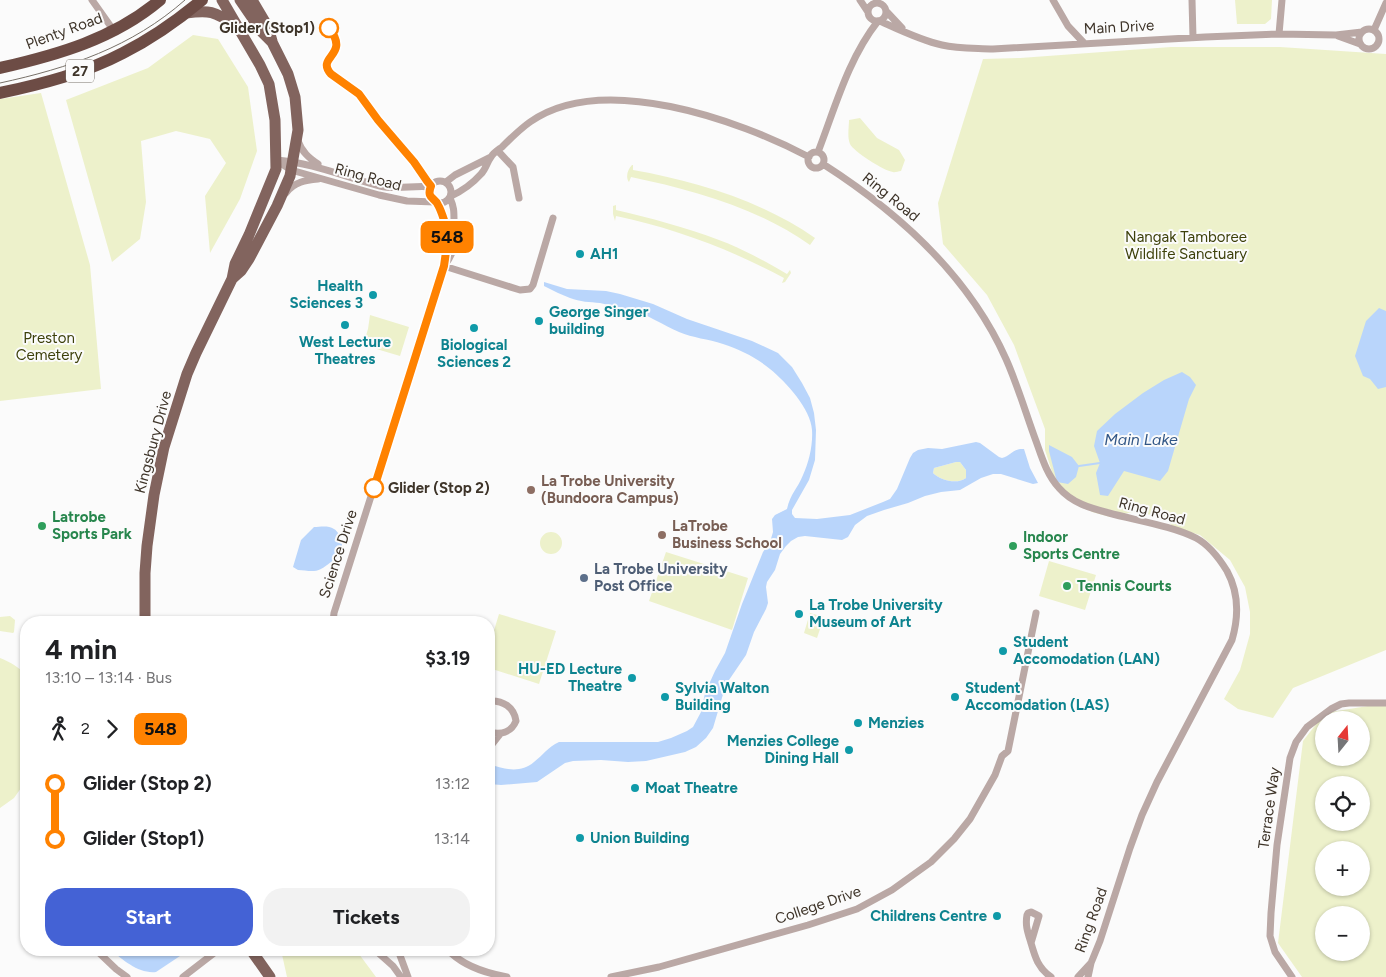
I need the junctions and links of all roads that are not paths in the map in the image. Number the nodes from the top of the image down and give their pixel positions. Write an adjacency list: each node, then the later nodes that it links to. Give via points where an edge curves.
1 (92, 0): 18 (street)
2 (160, 0): 18 (highway, Plenty Road / 27)
3 (202, 0): 14 (highway, 27)
4 (222, 0): 17 (main road, Kingsbury Drive)
5 (240, 0): 27 (main road, Kingsbury Drive)
6 (252, 0): 27 (main road, via 268,27)
7 (860, 0): 15 (street)
8 (1053, 0): 28 (street, via 1068,26)
9 (1192, 0): 25 (street)
10 (1282, 0): 22 (street)
11 (871, 2): 13 (street, via 883,4); 15 (street)
12 (1386, 3): 21 (street)
13 (887, 12): 16 (street); 19 (street, Main Drive)
14 (186, 13): 17 (main road, via 215,13); 33 (highway, 27, via 123,53 98,64 55,80)
15 (868, 14): 16 (street, via 871,19); 24 (street)
16 (879, 21): 19 (street, Main Drive); 24 (street)
17 (240, 30): 39 (main road, Kingsbury Drive, via 269,84 275,120)
18 (114, 31): 32 (highway, Plenty Road / 27, via 54,55)
19 (906, 32): 28 (street, Main Drive, via 943,45 975,48)
20 (1362, 32): 21 (street, via 1368,28); 23 (street, Main Drive); 29 (street)
21 (1377, 32): 26 (street); 30 (street, via 1380,41)
22 (1279, 34): 23 (street, Main Drive); 25 (street, Main Drive)
23 (1336, 35): 29 (street, Main Drive)
24 (866, 37): 36 (street, via 844,82)
25 (1193, 37): 28 (street, Main Drive)
26 (1386, 40)
27 (272, 42): 34 (main road, Kingsbury Drive, via 295,96)
28 (1084, 43)
29 (1360, 44): 30 (street, via 1368,50)
30 (1377, 46): 31 (street)
31 (1386, 46)
32 (0, 68)
33 (0, 93)
34 (297, 139): 41 (main road, Kingsbury Drive); 42 (street, Ring Road, via 305,154)
35 (498, 151): 37 (street); 38 (street, via 519,130 550,110 575,103 615,100 697,112 756,132); 47 (street, via 513,166)
36 (818, 152): 38 (street); 40 (street, via 823,156)
37 (491, 157): 44 (street); 46 (street, via 482,173)
38 (809, 157): 40 (street, via 809,164 813,167)
39 (276, 160): 41 (street, Ring Road); 54 (main road, Kingsbury Drive, via 276,169 235,264)
40 (823, 164): 70 (street, Ring Road, via 855,184 909,229 969,295 1006,360 1046,470 1059,488 1072,500 1089,508 1168,528 1197,539 1222,563 1233,584 1237,619 1232,640 1156,782)
41 (292, 166): 42 (street, Ring Road); 43 (street, Ring Road); 49 (main road, Kingsbury Drive)
42 (324, 168): 45 (street, Ring Road, via 380,186)
43 (324, 179): 48 (street, Ring Road, via 407,201); 49 (street, Ring Road, via 305,180 290,188)
44 (446, 182): 45 (street, via 437,182); 46 (street, via 451,190)
45 (431, 187): 48 (street, via 430,195)
46 (450, 197): 48 (street, via 443,203); 52 (street, Science Drive)
47 (519, 198)
48 (437, 202): 51 (street, Science Drive)
49 (278, 206): 54 (main road, Kingsbury Drive, via 249,258)
50 (553, 218): 53 (street, via 530,289 520,290)
51 (448, 238): 52 (street); 53 (street, Science Drive)
52 (456, 239): 53 (street, Science Drive)
53 (444, 266): 57 (street, Science Drive)
54 (232, 280): 56 (main road, Kingsbury Drive, via 190,367 164,447 147,546)
55 (1036, 613): 77 (street, College Drive, via 1008,751 1002,756 970,820 931,862 903,883 857,909 659,967)
56 (145, 616)
57 (334, 616)
58 (495, 701): 61 (street, via 513,711 516,721 514,727)
59 (1386, 703): 81 (street, Terrace Way, via 1341,704 1331,709 1307,727 1290,758 1277,845 1270,936 1275,952)
60 (495, 733): 61 (street)
61 (500, 734): 62 (street)
62 (495, 740)
63 (1031, 943): 78 (street, via 1037,962)
64 (102, 956): 72 (street)
65 (210, 956): 73 (street)
66 (255, 956): 71 (main road)
67 (382, 956): 74 (street)
68 (400, 956): 75 (street)
69 (456, 956): 76 (street, via 480,970)
70 (1091, 962): 79 (street, Ring Road); 80 (street)
71 (267, 972)
72 (127, 977)
73 (183, 977)
74 (402, 977)
75 (408, 977)
76 (507, 977)
77 (610, 977)
78 (1052, 977)
79 (1078, 977)
80 (1088, 977)
81 (1292, 977)

